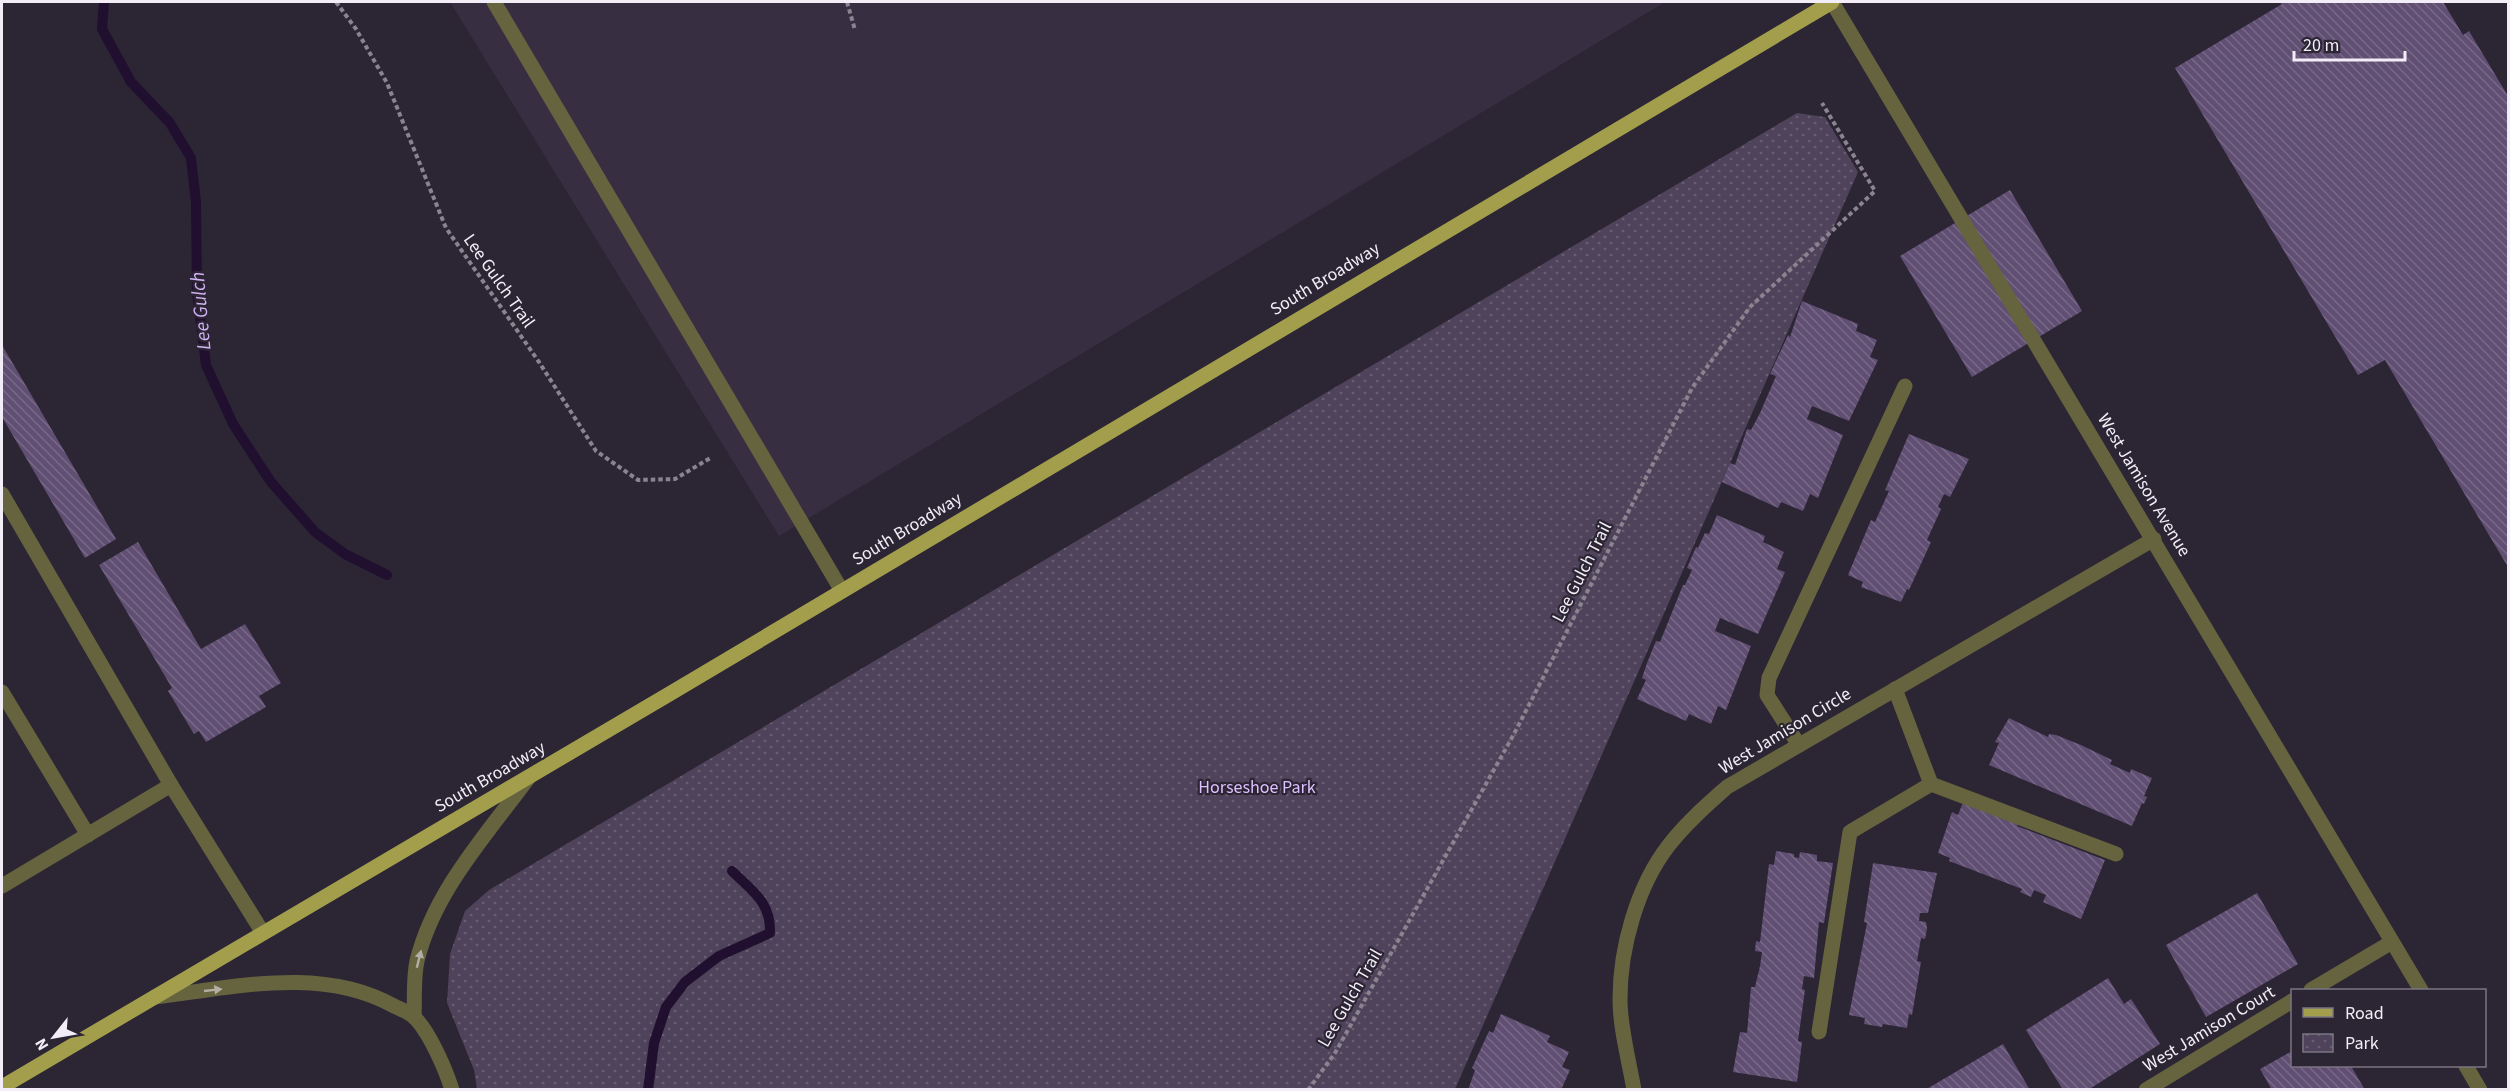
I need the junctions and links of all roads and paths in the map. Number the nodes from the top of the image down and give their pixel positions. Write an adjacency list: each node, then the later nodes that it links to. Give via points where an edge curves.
1 (336, 2): 8 (path, Lee Gulch Trail, via 356,28 387,83 446,228 596,451 638,480 675,479)
2 (494, 2): 11 (street)
3 (848, 2): 5 (path)
4 (1832, 2): 10 (street, West Jamison Avenue); 11 (main road, South Broadway)
5 (855, 30)
6 (1822, 103): 32 (path, Lee Gulch Trail, via 1875,191 1750,307 1692,388 1514,734 1335,1053)
7 (1905, 386): 14 (street, via 1769,678 1767,695)
8 (712, 457)
9 (2, 494): 17 (street)
10 (2154, 539): 12 (street, West Jamison Circle); 22 (street, West Jamison Avenue)
11 (842, 591): 15 (main road, South Broadway)
12 (1895, 689): 14 (street, West Jamison Circle); 16 (street)
13 (2, 692): 18 (street)
14 (1799, 745): 33 (street, West Jamison Circle, via 1727,787 1685,828 1657,864 1641,897 1627,941 1620,999)
15 (530, 776): 21 (main road, South Broadway); 27 (street, one-way to 15, via 416,964 431,917)
16 (1931, 784): 19 (street); 28 (street, via 1850,832)
17 (171, 785): 18 (street); 21 (street)
18 (88, 835): 20 (street)
19 (2116, 854)
20 (2, 886)
21 (263, 933): 25 (main road, South Broadway)
22 (2392, 942): 23 (street); 24 (street, West Jamison Avenue)
23 (2312, 989)
24 (2420, 989)
25 (155, 997): 27 (street, one-way to 27, via 292,981 328,983 371,993); 30 (main road, South Broadway)
26 (2291, 1002): 34 (street, West Jamison Court)
27 (414, 1017): 31 (street, via 444,1065)
28 (1819, 1032)
29 (2467, 1067): 35 (street)
30 (2, 1087)
31 (452, 1089)
32 (1308, 1089)
33 (1634, 1089)
34 (2146, 1089)
35 (2480, 1089)

